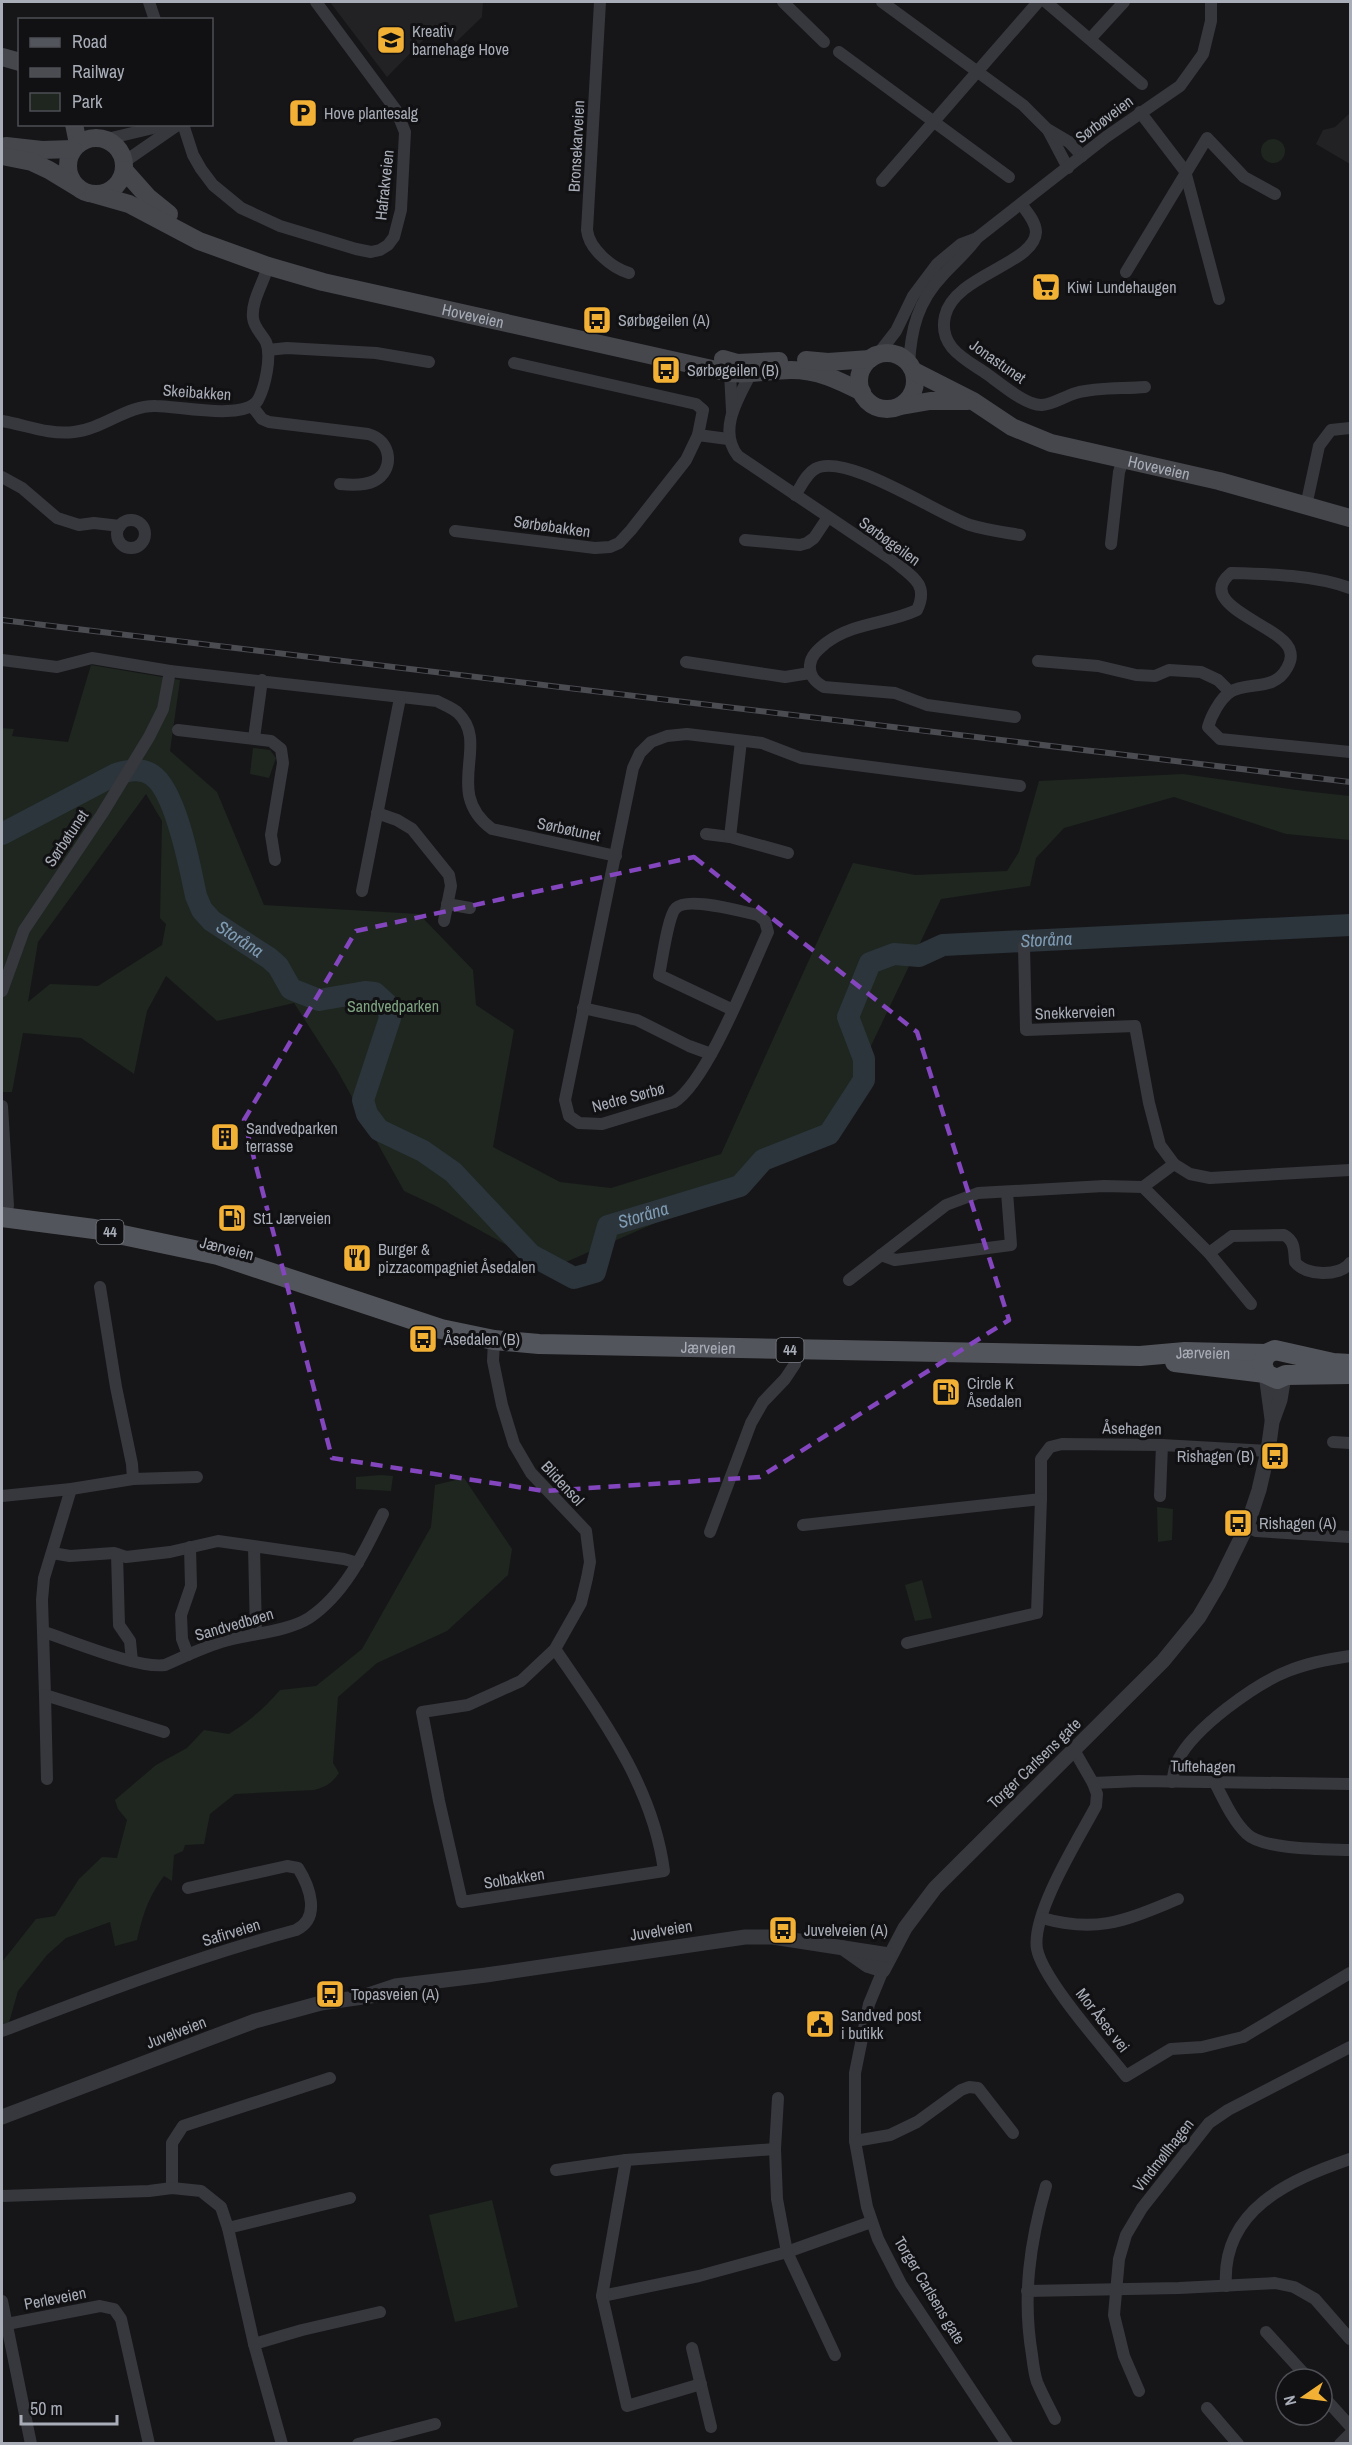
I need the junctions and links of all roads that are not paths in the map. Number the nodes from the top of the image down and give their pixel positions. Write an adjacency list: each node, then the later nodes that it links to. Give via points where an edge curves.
1 (149, 2): 10 (street)
2 (316, 2): 23 (street, Hafrakveien, via 396,111 405,132 401,210 388,245 371,252 356,249 280,226 241,208 201,170)
3 (600, 2): 41 (street, Bronsekarveien, via 587,230 590,240 614,267)
4 (783, 2): 12 (street)
5 (882, 2): 16 (street)
6 (1038, 2): 16 (street)
7 (1046, 2): 11 (street)
8 (1124, 2): 11 (street)
9 (1211, 2): 18 (street, Sørbøveien, via 1203,54 1180,86)
10 (154, 18)
11 (1090, 39): 17 (street)
12 (824, 42)
13 (839, 52): 19 (street)
14 (2, 57): 15 (main road)
15 (18, 61)
16 (977, 70): 19 (street); 24 (street)
17 (1142, 84)
18 (1140, 112): 29 (street, Sørbøveien); 32 (street)
19 (934, 122): 33 (street); 34 (street)
20 (74, 126): 27 (main road)
21 (156, 126): 25 (street)
22 (178, 126): 30 (street, Hafrakveien)
23 (182, 126)
24 (1047, 129): 29 (street, via 1069,142); 31 (street)
25 (99, 134): 27 (main road); 30 (main road, via 119,148)
26 (2, 145): 27 (main road, via 42,150)
27 (76, 146): 35 (main road, via 68,164 69,173)
28 (2, 156): 35 (main road, Hoveveien, via 32,162)
29 (1082, 156): 31 (street, Sørbøveien)
30 (124, 166): 35 (main road, via 111,190); 48 (main road, Hoveveien, via 159,207 197,227 264,252)
31 (1068, 168): 37 (street, Sørbøveien)
32 (1185, 171): 36 (street, via 1207,138 1244,177); 40 (street); 42 (street)
33 (1009, 177)
34 (882, 181)
35 (86, 191): 39 (main road, Hoveveien, via 129,204 200,241)
36 (1275, 194)
37 (1021, 204): 38 (street, Sørbøveien); 49 (street, Jonastunet, via 1033,222 1033,242 953,299 944,319 948,343 959,355 1033,404 1052,403 1082,392)
38 (977, 238): 44 (street, Sørbøveien, via 961,244 937,264 913,296 896,331); 47 (street, Sørbøveien, via 923,302 911,336)
39 (268, 266): 43 (street, via 253,318); 48 (main road, Hoveveien, via 323,282)
40 (1126, 272)
41 (629, 273)
42 (1219, 299)
43 (268, 350): 45 (street, via 376,353); 52 (street, Skeibakken, via 261,390)
44 (874, 356): 47 (main road, via 895,354); 48 (main road, Hoveveien, via 828,363 806,360); 50 (main road, via 860,374)
45 (429, 362)
46 (514, 363): 57 (street, Sørbøbakken, via 696,404 703,410)
47 (911, 367): 51 (main road, Hoveveien); 53 (main road, via 915,379 912,394)
48 (739, 370): 50 (main road, Hoveveien, via 829,375); 54 (street); 54 (street, via 730,392)
49 (1145, 387)
50 (861, 392): 53 (main road, via 874,406)
51 (973, 401): 53 (main road); 59 (main road, Hoveveien, via 1032,437)
52 (252, 406): 55 (street, Skeibakken, via 240,411 141,407 98,427 73,432 51,432); 61 (street, Skeibakken, via 269,422 368,434 383,441 388,459 377,480)
53 (901, 406)
54 (733, 412): 58 (street)
55 (2, 421)
56 (1350, 428): 63 (street, via 1331,430 1319,446)
57 (698, 435): 58 (street); 67 (street, Sørbøbakken, via 686,460 651,506 619,543 609,547)
58 (728, 439): 62 (street, Sørbøgeilen, via 738,456)
59 (1123, 460): 63 (main road, Hoveveien, via 1219,481); 70 (street)
60 (2, 477): 66 (street, via 22,488 57,518 79,525)
61 (340, 483)
62 (795, 495): 64 (street, Sørbøgeilen); 68 (street, via 815,469 826,466 851,470 968,525)
63 (1306, 506): 65 (main road, Hoveveien)
64 (828, 517): 69 (street, via 807,543 800,545); 76 (street, Sørbøgeilen, via 914,578 922,589 922,600 917,610 906,615 840,633 813,655)
65 (1350, 518)
66 (120, 526)
67 (454, 531)
68 (1020, 535)
69 (745, 540)
70 (1111, 544)
71 (1350, 588): 78 (street, via 1320,580 1232,573 1225,579 1223,595 1232,607 1274,632 1288,644 1291,653 1282,677)
72 (2, 660): 75 (street, Sørbøtunet, via 57,667 92,658)
73 (1038, 661): 78 (street, via 1098,666 1136,675 1155,676 1169,670 1202,672)
74 (686, 662): 76 (street, via 785,677)
75 (170, 670): 77 (street, Sørbøtunet); 97 (street, Sørbøtunet, via 163,709 149,737 24,930)
76 (810, 673): 80 (street, via 824,687 895,693 927,705)
77 (262, 681): 79 (street, Sørbøtunet); 82 (street)
78 (1230, 692): 84 (street, via 1210,718 1208,727 1220,739)
79 (400, 698): 86 (street); 90 (street, Sørbøtunet, via 437,702 457,711 468,729 468,794 472,809 492,829)
80 (1015, 717)
81 (178, 730): 82 (street)
82 (254, 738): 91 (street, via 272,741 281,749 283,763 270,835)
83 (741, 741): 85 (street, Sørbøtunet, via 762,742 801,758); 88 (street); 90 (street, Sørbøtunet, via 687,734 651,742 633,768)
84 (1350, 752)
85 (1020, 786)
86 (377, 813): 92 (street); 93 (street, via 412,830 441,865 451,886)
87 (706, 834): 88 (street)
88 (730, 837): 89 (street)
89 (788, 852)
90 (616, 856): 98 (street, Nedre Sørbø)
91 (275, 860)
92 (362, 891)
93 (447, 904): 94 (street); 95 (street)
94 (470, 908)
95 (444, 921)
96 (1024, 946): 104 (street, Snekkerveien, via 1026,1030 1136,1026 1160,1145)
97 (2, 991)
98 (583, 1008): 100 (street, via 637,1020); 100 (street, Nedre Sørbø, via 565,1100 568,1116 579,1123 602,1124 674,1102 693,1085)
99 (733, 1010): 99 (street, Nedre Sørbø, via 768,932 765,921 758,915 696,903 675,908 659,975); 100 (street, Nedre Sørbø)
100 (711, 1054)
101 (2, 1106): 102 (street)
102 (2, 1123): 103 (street)
103 (3, 1159): 108 (street)
104 (1174, 1164): 105 (street, via 1190,1174 1210,1178); 106 (street)
105 (1350, 1170)
106 (1143, 1187): 107 (street); 109 (street)
107 (1007, 1192): 110 (street, via 978,1193 946,1205); 110 (street, via 1011,1245 895,1260)
108 (3, 1209): 115 (main road, Jærveien / 44, via 96,1218 262,1256 320,1275 441,1329)
109 (1209, 1253): 111 (street, via 1232,1236 1284,1235 1294,1245 1295,1262 1305,1270 1335,1272); 114 (street)
110 (881, 1255): 112 (street)
111 (1350, 1263)
112 (849, 1280)
113 (100, 1287): 125 (street)
114 (1251, 1304)
115 (494, 1340): 116 (main road, Jærveien / 44); 140 (street, Blidensol, via 493,1361 514,1444 531,1473 586,1531 590,1562)
116 (795, 1350): 118 (main road, Jærveien / 44, via 1140,1356 1185,1352); 133 (street, via 795,1364 763,1402 752,1422)
117 (1350, 1364): 118 (main road, 44, via 1275,1350)
118 (1273, 1371): 119 (main road, Jærveien / 44); 123 (street, Torger Carlsens gate)
119 (1350, 1374)
120 (1333, 1442): 121 (street)
121 (1350, 1443)
122 (1162, 1444): 123 (street, Åsehagen); 128 (street); 129 (street, Åsehagen, via 1050,1447 1041,1460)
123 (1268, 1451): 132 (street, Torger Carlsens gate)
124 (197, 1477): 125 (street)
125 (133, 1479): 126 (street)
126 (71, 1489): 127 (street); 137 (street)
127 (2, 1496)
128 (1160, 1496)
129 (1041, 1499): 131 (street); 143 (street, Åsehagen, via 1037,1613)
130 (383, 1514): 139 (street, Sandvedbøen)
131 (803, 1525)
132 (1246, 1526): 134 (street, via 1256,1531); 150 (street, Torger Carlsens gate, via 1199,1617 1163,1660)
133 (710, 1532)
134 (1350, 1537)
135 (190, 1547): 136 (street, via 218,1541); 138 (street, via 138,1556); 145 (street, via 191,1586 181,1615 182,1639)
136 (254, 1547): 139 (street); 142 (street)
137 (52, 1553): 138 (street); 141 (street, via 44,1578)
138 (117, 1554): 147 (street, via 118,1625 130,1641)
139 (358, 1563): 142 (street, Sandvedbøen, via 331,1599 309,1618)
140 (587, 1578): 144 (street, Solbakken, via 581,1604)
141 (44, 1632): 147 (street, Sandvedbøen); 148 (street)
142 (256, 1633): 145 (street, Sandvedbøen)
143 (907, 1643)
144 (555, 1649): 144 (street, Solbakken, via 634,1771 661,1846 664,1871 462,1902 422,1713 468,1705 521,1681)
145 (188, 1655): 147 (street, Sandvedbøen, via 157,1666)
146 (1350, 1656): 152 (street, via 1287,1671 1255,1688 1217,1716 1182,1752)
147 (132, 1660)
148 (45, 1695): 149 (street); 151 (street)
149 (164, 1732)
150 (1074, 1750): 153 (street); 161 (street, Torger Carlsens gate, via 935,1888)
151 (47, 1779)
152 (1172, 1782): 153 (street, Tuftehagen); 154 (street, Tuftehagen)
153 (1094, 1783): 159 (street, Mor Åses vei, via 1096,1806)
154 (1215, 1783): 155 (street, Tuftehagen); 156 (street, via 1248,1836 1301,1848)
155 (1350, 1784)
156 (1350, 1850)
157 (188, 1888): 164 (street, Safirveien, via 287,1866 298,1868 309,1891 311,1915 306,1925 296,1930 158,1972)
158 (1178, 1899): 159 (street, via 1109,1924 1067,1925)
159 (1042, 1918): 163 (street, Mor Åses vei, via 1037,1947 1042,1965 1126,2076 1171,2049 1202,2047 1243,2037)
160 (843, 1948): 161 (street, Juvelveien); 162 (street, Juvelveien, via 867,1965); 168 (street, Juvelveien, via 773,1937 745,1937 395,1986 255,2021)
161 (889, 1955): 162 (street, Torger Carlsens gate)
162 (883, 1970): 170 (street, Torger Carlsens gate, via 860,2038 855,2073)
163 (1350, 1973)
164 (2, 2031)
165 (1350, 2047): 183 (street, Vindmøllhagen, via 1209,2123 1156,2189 1126,2235)
166 (330, 2078): 176 (street, via 183,2126 172,2143)
167 (778, 2098): 171 (street)
168 (2, 2117)
169 (1014, 2133): 170 (street, via 978,2088 969,2087 890,2135)
170 (855, 2141): 179 (street, Torger Carlsens gate)
171 (775, 2149): 173 (street); 181 (street, via 777,2199)
172 (1350, 2159): 182 (street, via 1285,2188 1253,2210 1227,2251)
173 (626, 2160): 174 (street); 185 (street)
174 (556, 2170)
175 (1046, 2186): 184 (street, via 1034,2226)
176 (172, 2188): 177 (street); 180 (street, via 201,2191 221,2207)
177 (2, 2196)
178 (350, 2198): 180 (street)
179 (871, 2222): 181 (street); 208 (street, Torger Carlsens gate, via 902,2284)
180 (228, 2228): 191 (street)
181 (787, 2252): 185 (street); 193 (street)
182 (1226, 2286): 183 (street); 190 (street, via 1275,2283 1294,2287 1315,2299)
183 (1115, 2289): 184 (street); 196 (street, Vindmøllhagen, via 1117,2334)
184 (1027, 2291): 199 (street, via 1036,2380)
185 (602, 2296): 195 (street, via 627,2406)
186 (2, 2301): 188 (street)
187 (380, 2312): 191 (street)
188 (7, 2324): 204 (street); 205 (street, Perleveien, via 100,2306 114,2309 121,2319)
189 (1266, 2332): 194 (street)
190 (1350, 2339)
191 (254, 2344): 206 (street)
192 (692, 2348): 195 (street)
193 (835, 2355)
194 (1298, 2367)
195 (701, 2384): 202 (street)
196 (1139, 2391)
197 (1207, 2408): 209 (street)
198 (1334, 2408): 201 (street)
199 (1055, 2419)
200 (435, 2424): 207 (street)
201 (1350, 2426)
202 (711, 2427)
203 (1350, 2434): 210 (street)
204 (32, 2444)
205 (149, 2444)
206 (282, 2444)
207 (358, 2444)
208 (1007, 2444)
209 (1238, 2444)
210 (1340, 2444)

